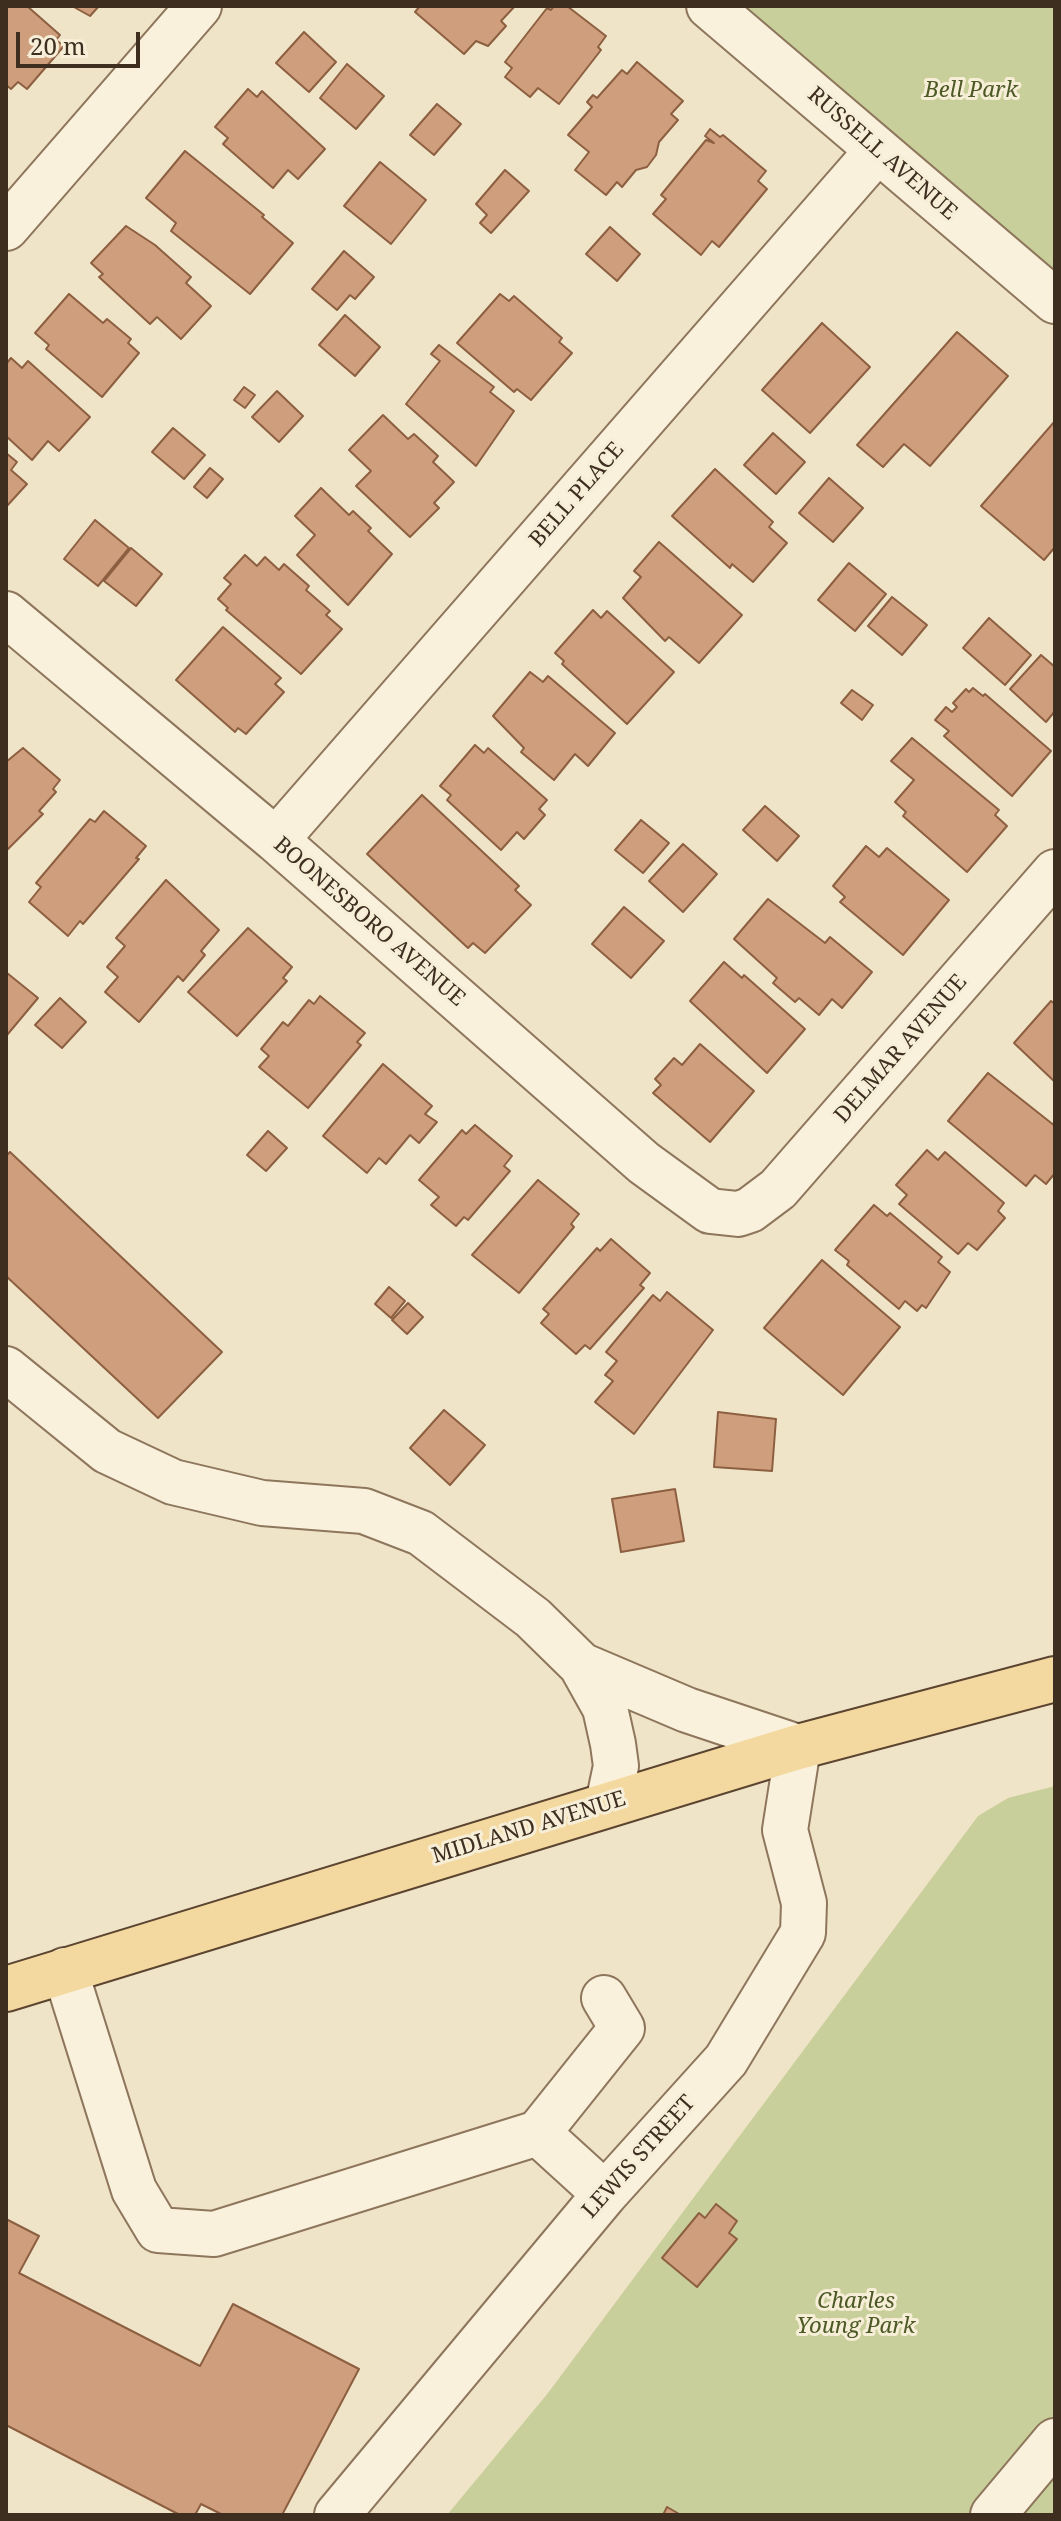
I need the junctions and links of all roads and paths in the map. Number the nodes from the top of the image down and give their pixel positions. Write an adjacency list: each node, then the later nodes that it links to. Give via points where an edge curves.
1 (199, 6): 4 (street)
2 (709, 6): 3 (street, RUSSELL AVENUE)
3 (878, 150): 5 (street, RUSSELL AVENUE); 7 (street, BELL PLACE)
4 (6, 228)
5 (1055, 301)
6 (6, 614): 7 (street, BOONESBORO AVENUE)
7 (276, 840): 9 (street, BOONESBORO AVENUE, via 644,1163 710,1211)
8 (1055, 872): 9 (street, DELMAR AVENUE, via 778,1189)
9 (738, 1214)
10 (7, 1372): 11 (street, via 107,1451 173,1482 262,1503 364,1511 421,1533 533,1618)
11 (581, 1665): 13 (street, via 687,1710); 14 (street, via 605,1708 613,1744 616,1766)
12 (1055, 1679): 13 (main road, MIDLAND AVENUE)
13 (798, 1747): 14 (main road, MIDLAND AVENUE); 19 (street, LEWIS STREET, via 785,1830 804,1903 803,1933 726,2060)
14 (608, 1804): 15 (main road, MIDLAND AVENUE)
15 (65, 1970): 16 (main road, MIDLAND AVENUE); 18 (street, via 134,2190 158,2230 214,2234)
16 (6, 1989)
17 (604, 1998): 18 (street, via 622,2028)
18 (538, 2133): 19 (street)
19 (605, 2194): 21 (street, LEWIS STREET)
20 (1055, 2441): 22 (street)
21 (337, 2515)
22 (993, 2515)

